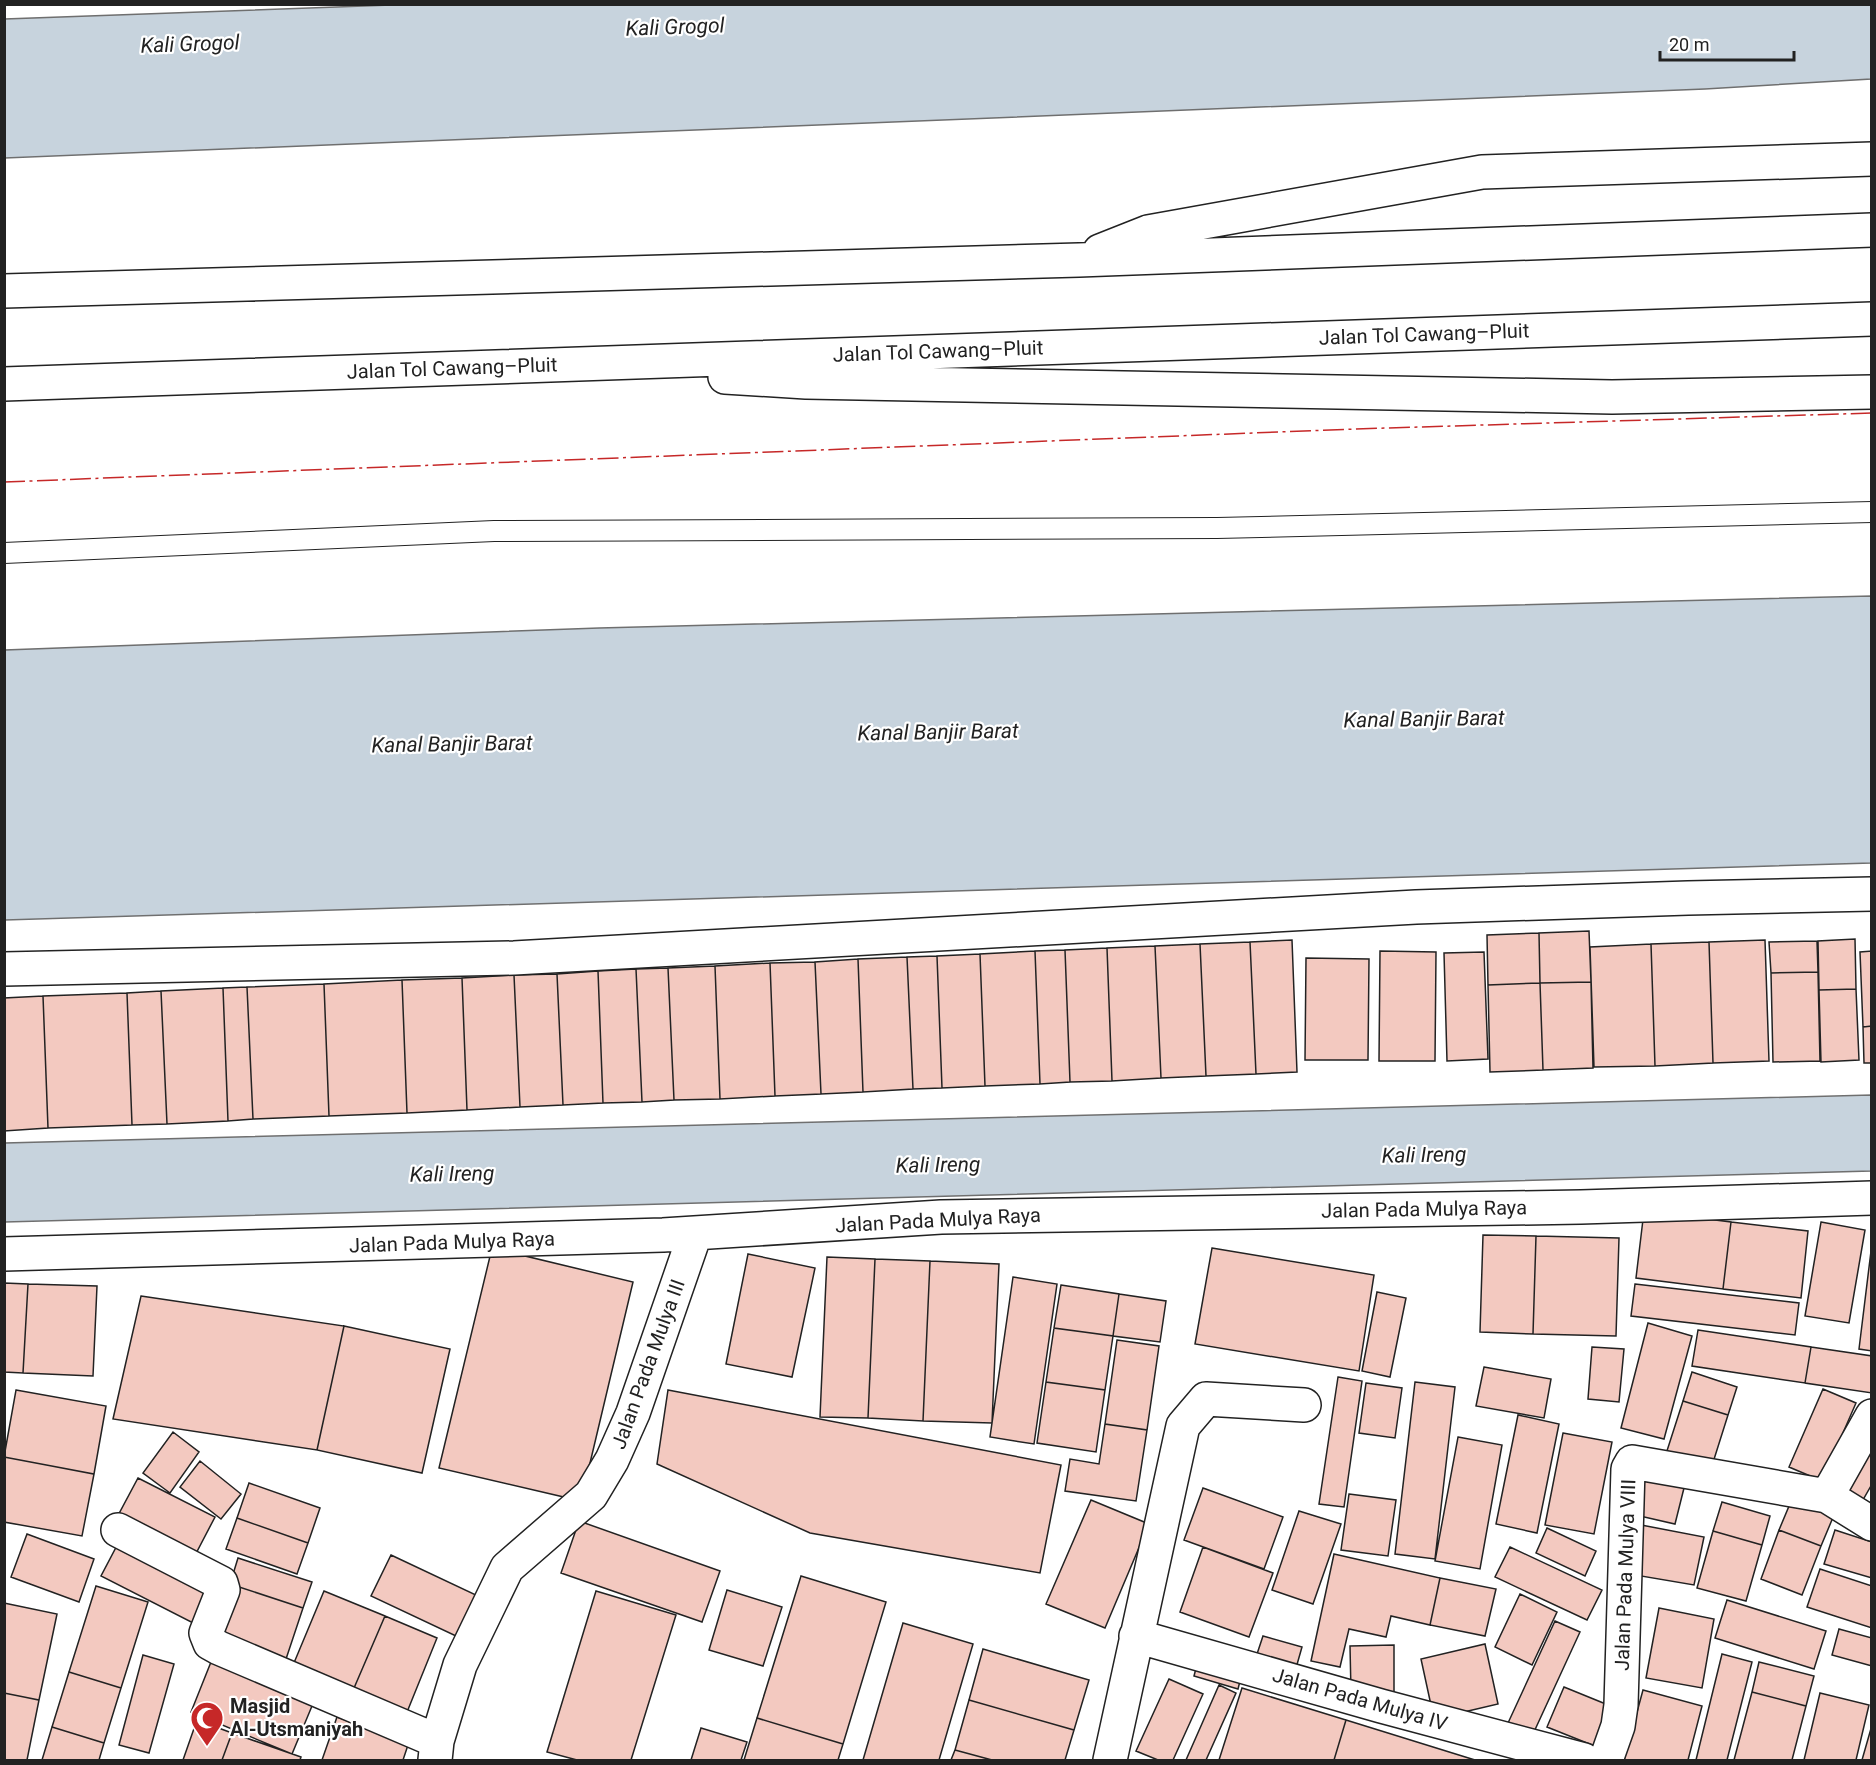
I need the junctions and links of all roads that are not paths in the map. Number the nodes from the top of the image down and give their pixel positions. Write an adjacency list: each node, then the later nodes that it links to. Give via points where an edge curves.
1 (1872, 159): 3 (main road, via 1482,172 1148,232)
2 (1872, 230): 3 (main road)
3 (1079, 260): 4 (main road)
4 (4, 291)
5 (1872, 319): 6 (main road, Jalan Tol Cawang–Pluit)
6 (576, 364): 7 (main road, Jalan Tol Cawang–Pluit); 8 (main road, via 806,382 1612,397)
7 (4, 384)
8 (1872, 392)
9 (1872, 512): 10 (lane, via 1217,528 495,531)
10 (4, 553)
11 (1872, 894): 12 (main road, via 1416,907 514,958)
12 (4, 969)
13 (1872, 1198): 14 (main road, Jalan Pada Mulya Raya, via 1581,1207 941,1217)
14 (695, 1234): 15 (main road, Jalan Pada Mulya Raya); 22 (main road, Jalan Pada Mulya III, via 633,1413 612,1460 591,1495 507,1568 460,1665)
15 (4, 1254)
16 (1304, 1405): 21 (main road, via 1206,1399 1183,1426)
17 (1872, 1416): 18 (main road)
18 (1827, 1496): 19 (main road); 25 (main road, Jalan Pada Mulya VIII, via 1632,1462 1629,1465 1621,1706)
19 (1872, 1524)
20 (118, 1530): 22 (main road, via 221,1583 223,1590 206,1633 210,1642)
21 (1136, 1636): 23 (main road); 24 (main road, Jalan Pada Mulya IV)
22 (436, 1751)
23 (1110, 1761)
24 (1584, 1761)
25 (1606, 1761)

